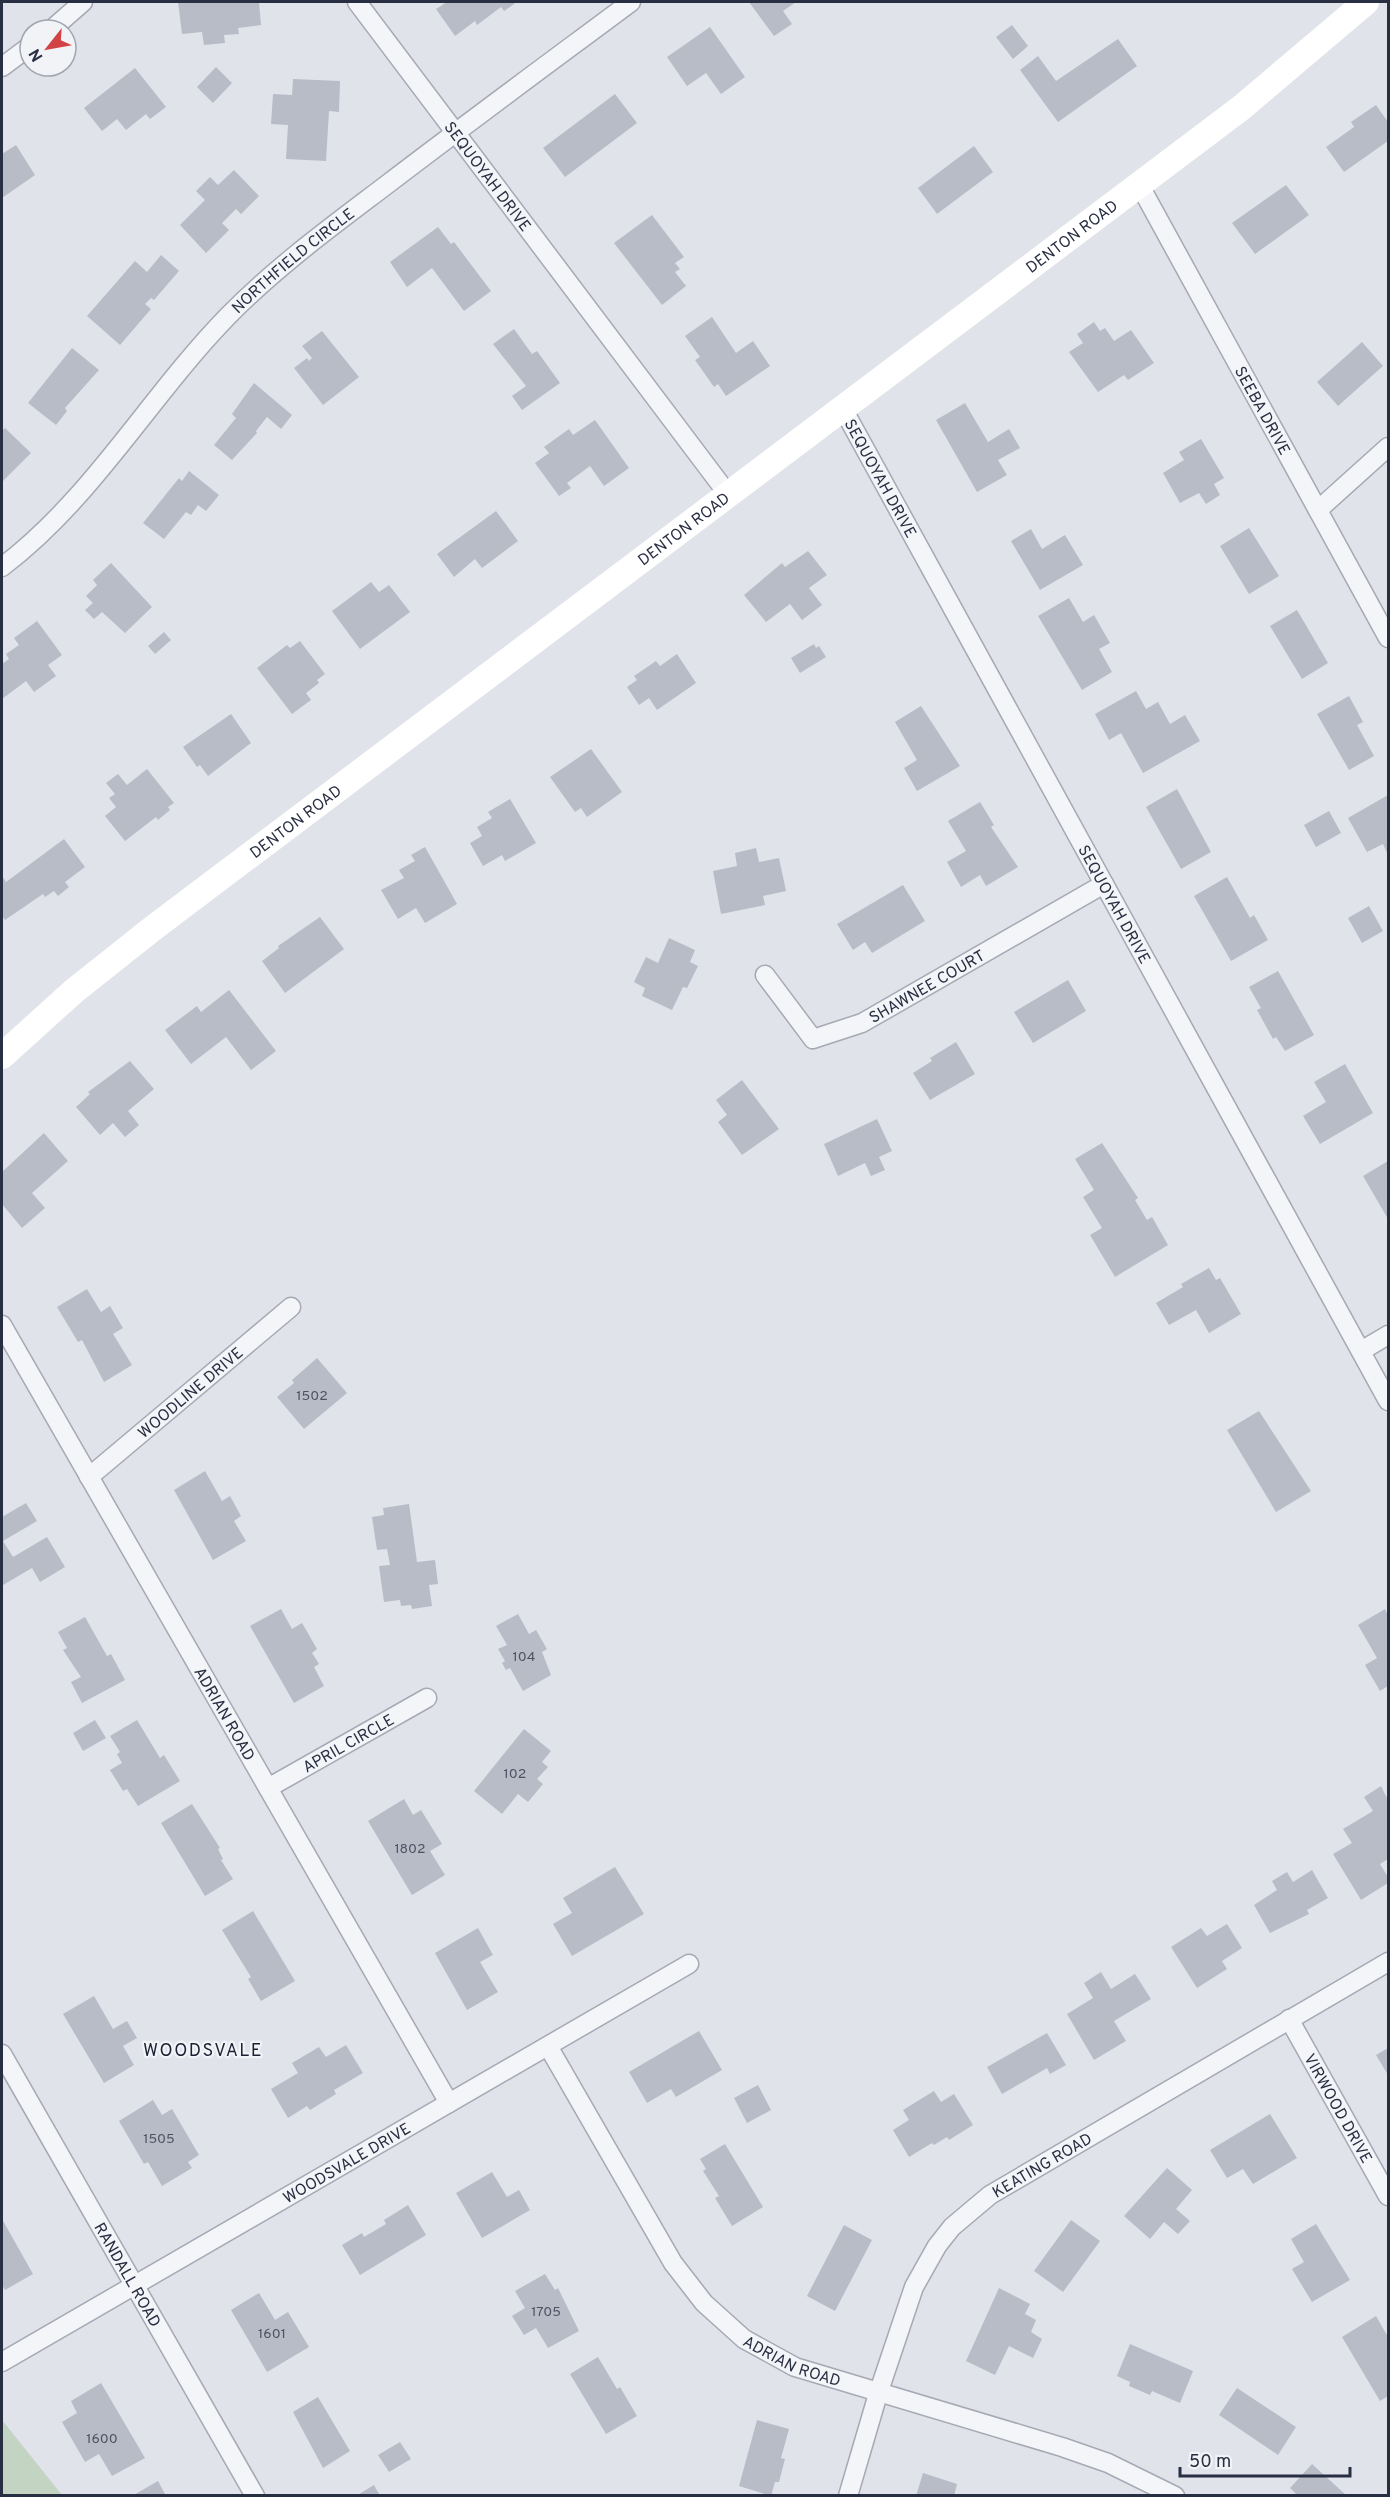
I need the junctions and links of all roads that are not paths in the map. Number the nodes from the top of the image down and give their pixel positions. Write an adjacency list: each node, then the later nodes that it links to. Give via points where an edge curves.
1 (83, 2): 5 (street)
2 (357, 2): 8 (street, SEQUOYAH DRIVE)
3 (631, 2): 8 (street, NORTHFIELD CIRCLE)
4 (1366, 2): 9 (street, DENTON ROAD, via 1241,108)
5 (65, 18)
6 (18, 55): 7 (street)
7 (2, 67)
8 (456, 132): 12 (street, SEQUOYAH DRIVE); 14 (street, NORTHFIELD CIRCLE, via 296,254 228,316 84,490 34,542)
9 (1139, 183): 10 (street, DENTON ROAD); 13 (street, SEEBA DRIVE)
10 (842, 407): 12 (street, DENTON ROAD); 16 (street, SEQUOYAH DRIVE)
11 (1389, 447): 13 (street)
12 (727, 493): 18 (street, DENTON ROAD, via 152,929 74,991)
13 (1318, 510): 15 (street, SEEBA DRIVE)
14 (2, 567)
15 (1389, 638)
16 (1104, 884): 17 (street, SHAWNEE COURT, via 862,1023 813,1039); 22 (street, SEQUOYAH DRIVE)
17 (765, 975)
18 (2, 1056)
19 (291, 1307): 24 (street, WOODLINE DRIVE)
20 (2, 1325): 24 (street, ADRIAN ROAD)
21 (1389, 1335): 22 (street)
22 (1361, 1351): 23 (street, SEQUOYAH DRIVE)
23 (1389, 1401)
24 (89, 1477): 26 (street, ADRIAN ROAD)
25 (427, 1698): 26 (street, APRIL CIRCLE)
26 (268, 1788): 32 (street, ADRIAN ROAD)
27 (1389, 1962): 29 (street, KEATING ROAD)
28 (689, 1964): 30 (street, WOODSVALE DRIVE)
29 (1289, 2019): 33 (street, VIRWOOD DRIVE); 36 (street, KEATING ROAD, via 970,2210 924,2265)
30 (548, 2046): 32 (street, WOODSVALE DRIVE); 36 (street, ADRIAN ROAD, via 673,2263 704,2303 744,2339 769,2355)
31 (2, 2054): 34 (street, RANDALL ROAD)
32 (449, 2103): 34 (street, WOODSVALE DRIVE)
33 (1389, 2196)
34 (134, 2285): 35 (street, WOODSVALE DRIVE); 37 (street, RANDALL ROAD)
35 (2, 2362)
36 (878, 2394): 38 (street, KEATING ROAD); 39 (street, ADRIAN ROAD, via 1071,2450)
37 (255, 2496)
38 (848, 2496)
39 (1175, 2496)

